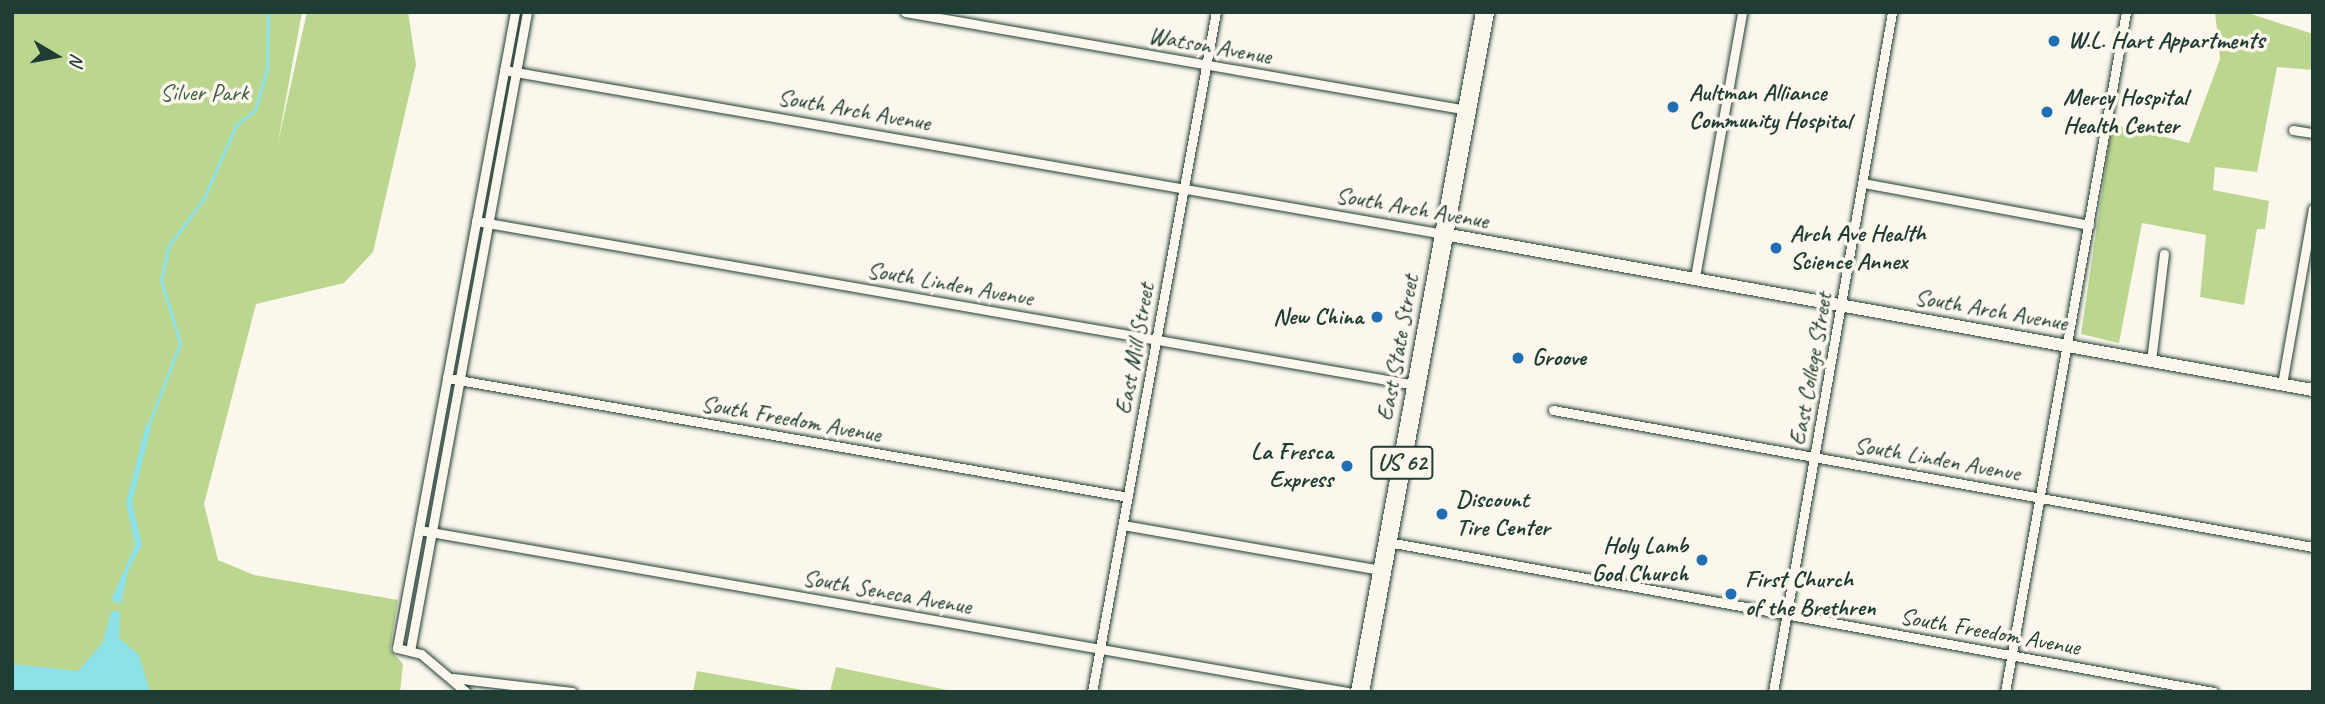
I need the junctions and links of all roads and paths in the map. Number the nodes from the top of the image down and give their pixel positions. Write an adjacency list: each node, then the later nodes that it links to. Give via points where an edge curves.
1 (515, 12): 10 (street)
2 (527, 12): 11 (street)
3 (905, 12): 9 (street, Watson Avenue)
4 (1216, 12): 9 (street, East Mill Street)
5 (1485, 12): 12 (highway, East State Street / US 62)
6 (1742, 12): 25 (street)
7 (1892, 12): 17 (street, East College Street)
8 (2126, 12): 22 (street)
9 (1206, 65): 12 (street, Watson Avenue); 18 (street, East Mill Street)
10 (504, 70): 11 (street, South Arch Avenue); 15 (street)
11 (516, 72): 16 (street); 18 (street, South Arch Avenue)
12 (1467, 110): 23 (highway, East State Street / US 62)
13 (2293, 130): 14 (street)
14 (2313, 133)
15 (492, 135): 16 (street); 20 (street)
16 (504, 137): 21 (street)
17 (1863, 183): 22 (street); 28 (street, East College Street)
18 (1183, 189): 23 (street, South Arch Avenue); 29 (street, East Mill Street)
19 (2313, 209): 34 (street)
20 (476, 220): 21 (street, South Linden Avenue); 26 (street)
21 (489, 223): 27 (street); 29 (street, South Linden Avenue)
22 (2089, 225): 30 (street)
23 (1444, 234): 25 (street, South Arch Avenue); 35 (highway, East State Street / US 62)
24 (2164, 254): 31 (street)
25 (1695, 277): 28 (street, South Arch Avenue)
26 (462, 297): 27 (street); 32 (street)
27 (474, 299): 33 (street)
28 (1842, 304): 30 (street, South Arch Avenue); 38 (street, East College Street)
29 (1156, 339): 35 (street, South Linden Avenue); 39 (street, East Mill Street)
30 (2068, 346): 31 (street, South Arch Avenue); 40 (street)
31 (2151, 361): 34 (street, South Arch Avenue)
32 (447, 378): 33 (street, South Freedom Avenue); 42 (street)
33 (460, 380): 39 (street, South Freedom Avenue); 43 (street)
34 (2282, 384): 36 (street, South Arch Avenue)
35 (1416, 385): 44 (highway, East State Street / US 62)
36 (2313, 390)
37 (1553, 410): 38 (street, South Linden Avenue)
38 (1814, 457): 40 (street, South Linden Avenue); 49 (street, East College Street)
39 (1128, 497): 41 (street, East Mill Street)
40 (2039, 497): 45 (street, South Linden Avenue); 52 (street)
41 (1123, 525): 46 (street); 50 (street, East Mill Street)
42 (419, 530): 43 (street, South Seneca Avenue); 47 (street)
43 (432, 532): 48 (street); 50 (street, South Seneca Avenue)
44 (1388, 542): 46 (highway, East State Street / US 62); 49 (street, South Freedom Avenue)
45 (2313, 547)
46 (1382, 570): 58 (highway, East State Street / US 62)
47 (409, 586): 48 (street); 51 (street, via 397,648)
48 (421, 588): 51 (street)
49 (1786, 614): 52 (street, South Freedom Avenue); 59 (street, East College Street)
50 (1100, 649): 56 (street, East Mill Street); 57 (street, South Seneca Avenue)
51 (410, 650): 53 (street)
52 (2011, 656): 60 (street); 61 (street, South Freedom Avenue)
53 (453, 678): 54 (street); 55 (street)
54 (466, 692)
55 (572, 692)
56 (1092, 692)
57 (1348, 692)
58 (1360, 692)
59 (1773, 692)
60 (2005, 692)
61 (2213, 692)

